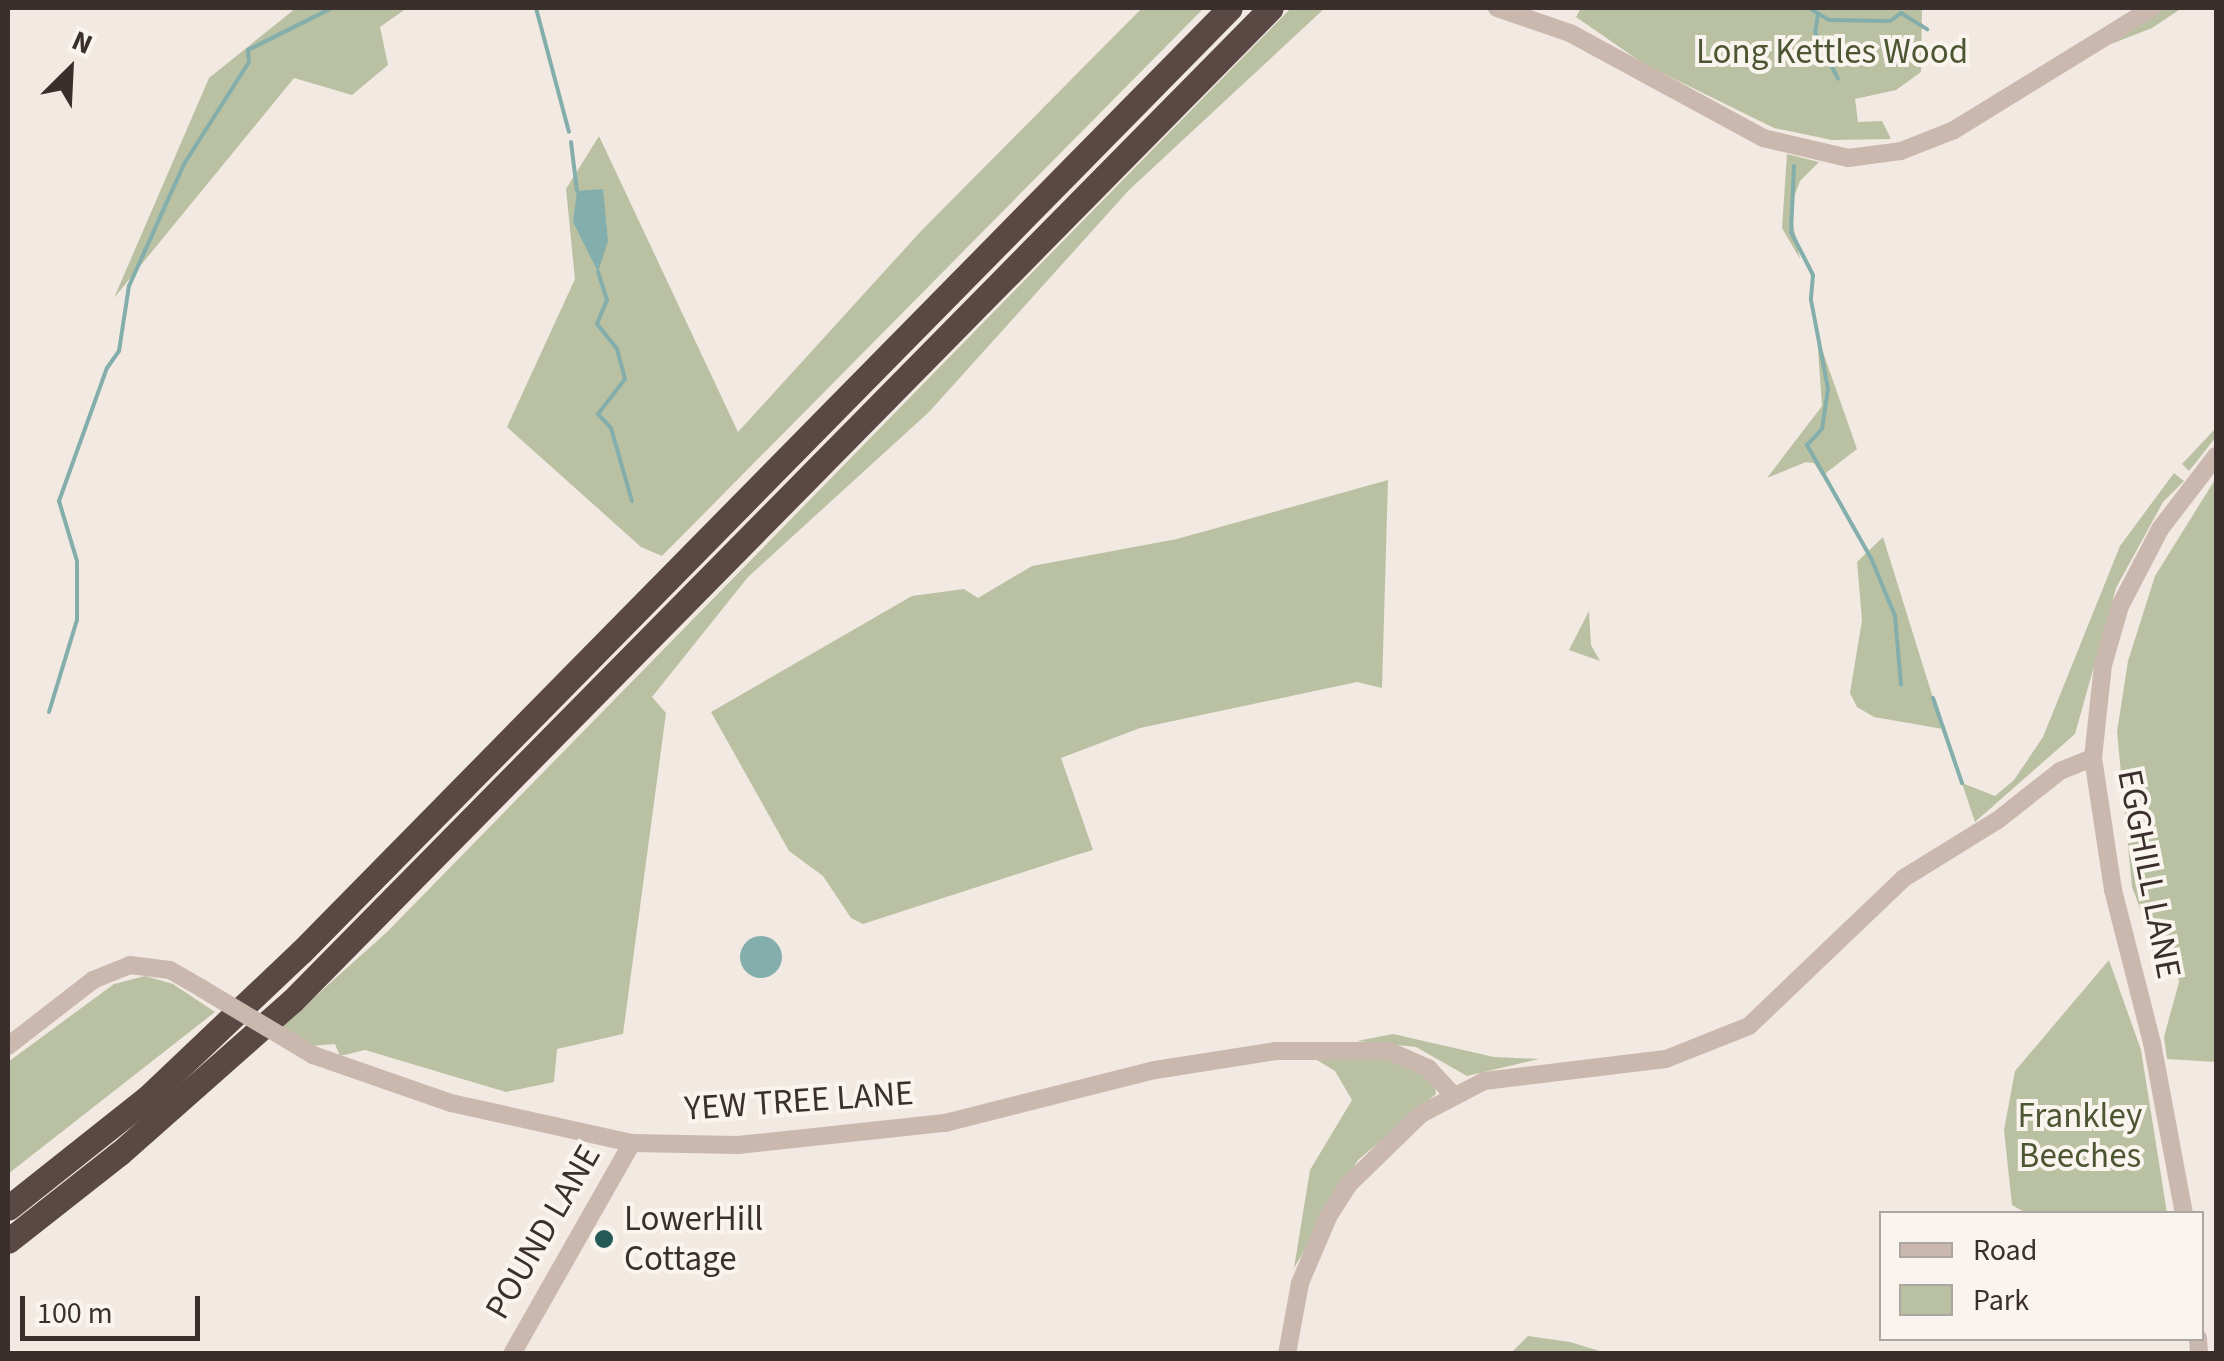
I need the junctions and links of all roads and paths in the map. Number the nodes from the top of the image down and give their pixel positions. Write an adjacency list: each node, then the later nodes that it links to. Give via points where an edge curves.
1 (1230, 8): 10 (highway, via 219,1034)
2 (1270, 8): 12 (highway, via 292,1000)
3 (1498, 8): 4 (street, via 1570,33 1763,138 1821,155 1870,158 1954,130 2011,100)
4 (2152, 8)
5 (2216, 456): 6 (street, EGGHILL LANE, via 2160,529 2120,606 2100,680)
6 (2093, 758): 8 (street, via 2060,771 1998,820 1904,878 1749,1026 1666,1059 1514,1074); 11 (street, EGGHILL LANE, via 2113,890 2152,1043)
7 (8, 1046): 9 (street, YEW TREE LANE, bridge, via 93,980 130,965 170,970 314,1055 451,1103)
8 (1453, 1095): 9 (street, YEW TREE LANE, via 1428,1068 1389,1051 1276,1052 1155,1070 945,1123 738,1145); 14 (street, via 1394,1136 1329,1215 1300,1284)
9 (632, 1143): 13 (street, POUND LANE)
10 (8, 1208)
11 (2183, 1211)
12 (8, 1242)
13 (512, 1354)
14 (1288, 1354)

